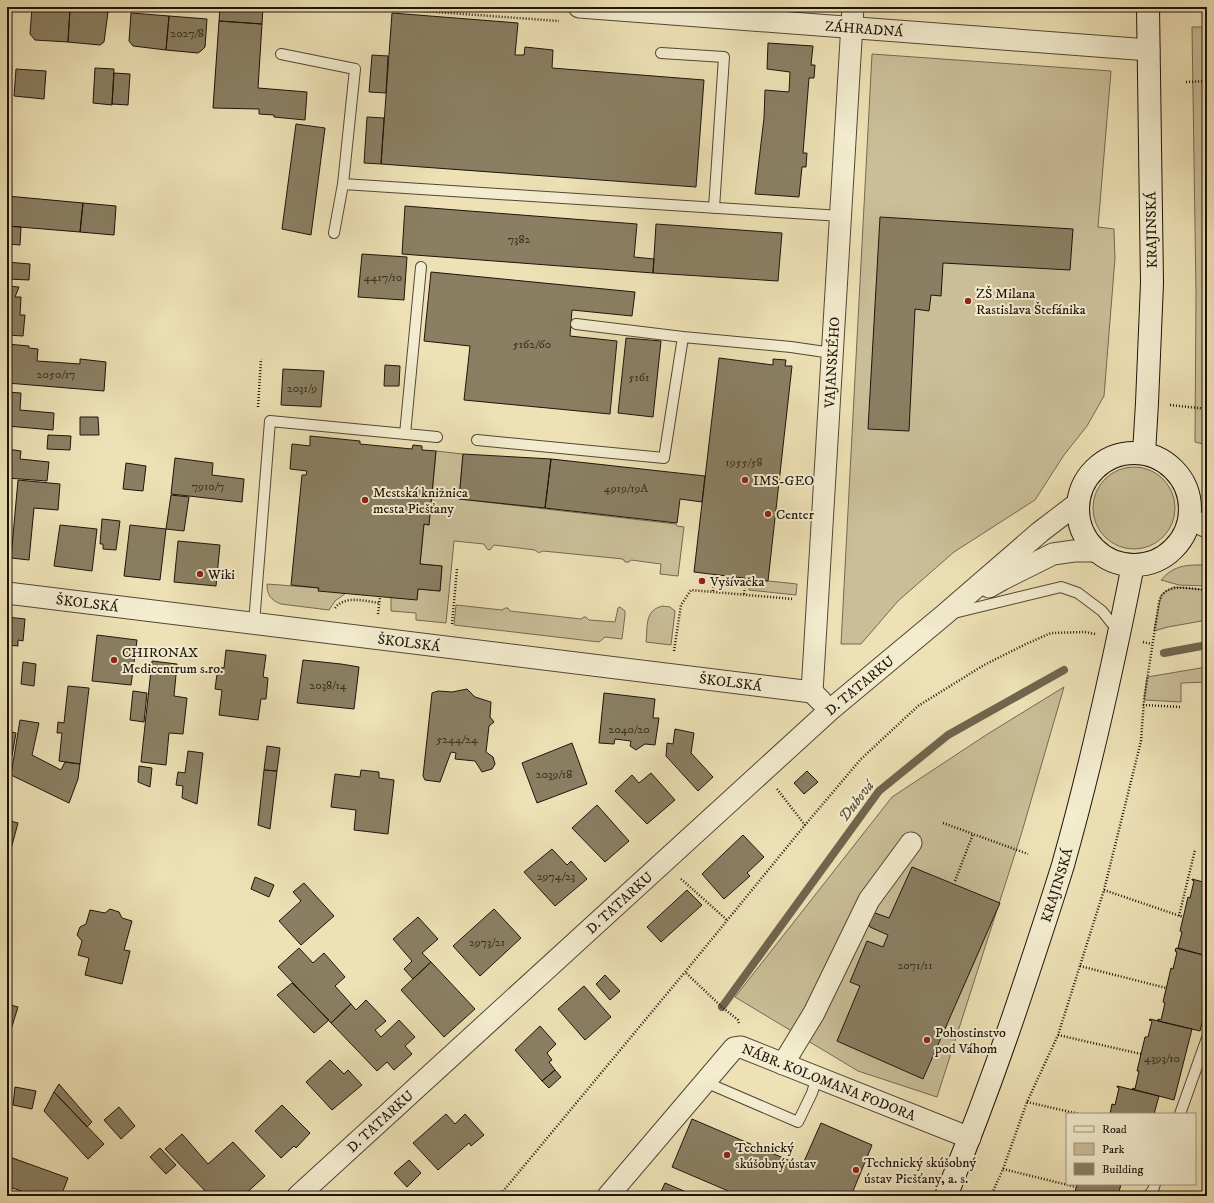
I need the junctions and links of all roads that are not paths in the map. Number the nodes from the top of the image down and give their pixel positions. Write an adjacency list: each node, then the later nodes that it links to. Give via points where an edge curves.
1 (853, 7): 4 (street, VAJANSKÉHO)
2 (1148, 7): 5 (main road, KRAJINSKÁ)
3 (586, 8): 4 (street, ZÁHRADNÁ)
4 (852, 28): 5 (street, ZÁHRADNÁ); 10 (street, VAJANSKÉHO)
5 (1149, 50): 19 (main road, KRAJINSKÁ, via 1152,282)
6 (662, 53): 9 (lane, via 724,57)
7 (281, 54): 8 (lane, via 355,70)
8 (344, 184): 9 (lane); 11 (lane)
9 (714, 208): 10 (lane)
10 (840, 216): 15 (street, VAJANSKÉHO)
11 (334, 233)
12 (421, 267): 16 (lane)
13 (576, 324): 14 (lane)
14 (683, 337): 15 (lane); 18 (lane, via 664,458)
15 (832, 353): 28 (street, VAJANSKÉHO)
16 (406, 434): 17 (lane); 26 (lane, via 270,421)
17 (437, 437)
18 (477, 440)
19 (1144, 453): 20 (main road, via 1123,453 1104,461 1090,474); 21 (main road, via 1165,461 1181,476)
20 (1078, 503): 22 (main road, via 1082,529); 25 (street, D. TATARKU, via 1040,532)
21 (1198, 523): 23 (main road, via 1187,528 1177,546 1170,552 1153,562)
22 (1097, 551): 23 (main road, via 1108,559); 25 (street, D. TATARKU, via 1053,554 1003,579)
23 (1133, 565): 27 (main road, KRAJINSKÁ)
24 (7, 593): 26 (street, ŠKOLSKÁ)
25 (944, 615): 27 (lane, via 1061,587 1078,593 1102,611); 29 (street, D. TATARKU)
26 (254, 623): 28 (street, ŠKOLSKÁ)
27 (1120, 633): 36 (main road, KRAJINSKÁ, via 1083,790 1062,866 1011,1025)
28 (812, 692): 29 (street)
29 (830, 710): 38 (street, D. TATARKU)
30 (911, 843): 32 (street, via 869,900 814,1013)
31 (1207, 1038): 35 (lane)
32 (783, 1064): 33 (street, NÁBR. KOLOMANA FODORA); 34 (street, NÁBR. KOLOMANA FODORA, via 741,1047 734,1048)
33 (817, 1078): 34 (lane, via 798,1122); 36 (street, NÁBR. KOLOMANA FODORA)
34 (706, 1082): 39 (street, NÁBR. KOLOMANA FODORA)
35 (1180, 1113)
36 (970, 1138): 40 (main road, KRAJINSKÁ)
37 (1155, 1185): 41 (lane)
38 (298, 1196)
39 (608, 1196)
40 (946, 1196)
41 (1148, 1196)

